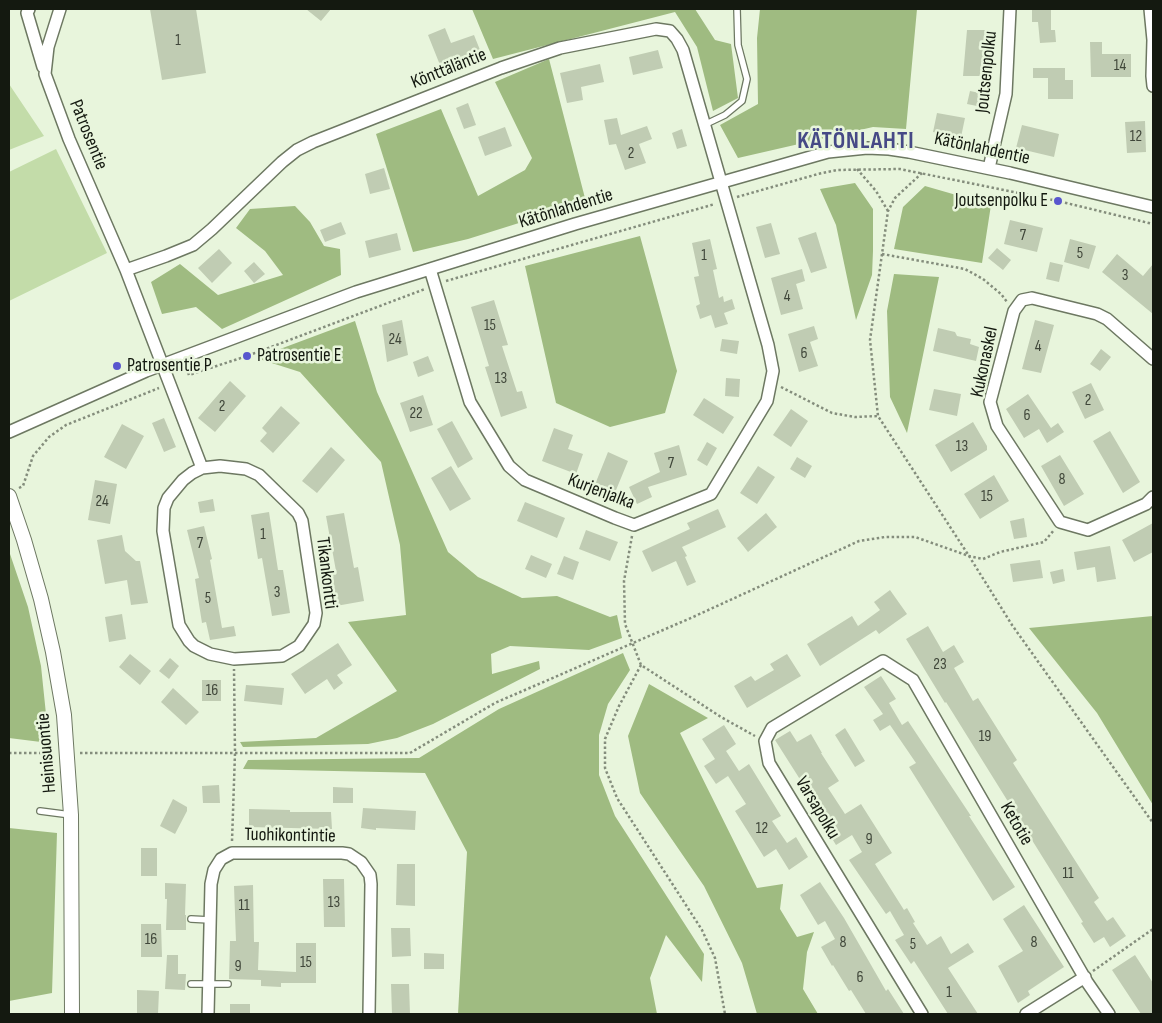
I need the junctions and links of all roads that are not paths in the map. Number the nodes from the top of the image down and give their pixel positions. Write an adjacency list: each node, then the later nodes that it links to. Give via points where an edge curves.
1 (29, 9): 6 (street, via 27,12)
2 (60, 9): 6 (street, Patrosentie, via 48,47)
3 (737, 9): 8 (lane, via 738,45 747,78 742,101 725,115)
4 (1010, 9): 9 (street, Joutsenpolku, via 1006,94)
5 (1150, 9): 7 (street)
6 (45, 74): 13 (street, Patrosentie, via 69,139)
7 (1153, 86)
8 (704, 125): 10 (street, Könttäläntie); 13 (street, Könttäläntie, via 682,50 670,31 656,28 560,48 492,71 297,150 193,245)
9 (989, 168): 10 (street, Kätönlahdentie, via 889,149 860,149 828,152); 11 (street, Kätönlahdentie)
10 (720, 182): 12 (street, Kätönlahdentie); 12 (street, Kurjenjalka, via 768,345 772,382 756,422 711,494 634,525 526,480 509,466 470,402)
11 (1153, 207)
12 (430, 269): 15 (street, Kätönlahdentie, via 356,292)
13 (126, 270): 15 (street, Patrosentie)
14 (1153, 359): 19 (street, Kukonaskel, via 1107,319 1096,314 1032,298 1022,300 1014,311 990,402 997,426 1060,522 1088,530 1146,504)
15 (162, 365): 16 (street, Kätönlahdentie); 17 (street)
16 (9, 432)
17 (202, 468): 17 (street, Tikankontti, via 231,466 259,475 298,513 302,522 316,613 314,624 305,638 282,656 234,659 210,654 194,646 179,625 163,532 164,508 183,480)
18 (12, 493): 22 (street, Heinisuontie, via 53,652 64,716)
19 (1153, 497)
20 (765, 741): 25 (street, Ketotie, via 772,728 883,661 913,680); 32 (street, Varsapolku, via 769,763)
21 (40, 811): 22 (lane)
22 (71, 815): 29 (street, Heinisuontie)
23 (191, 919): 24 (lane)
24 (210, 920): 27 (street, Tuohikontintie); 31 (street, Tuohikontintie, via 214,870 221,859 232,853 349,854 361,862 370,875)
25 (1084, 977): 33 (street); 34 (street, Ketotie)
26 (191, 984): 27 (lane)
27 (209, 984): 28 (lane); 30 (street, Tuohikontintie)
28 (228, 984)
29 (72, 1014)
30 (208, 1014)
31 (369, 1014)
32 (922, 1014)
33 (1026, 1014)
34 (1109, 1014)

